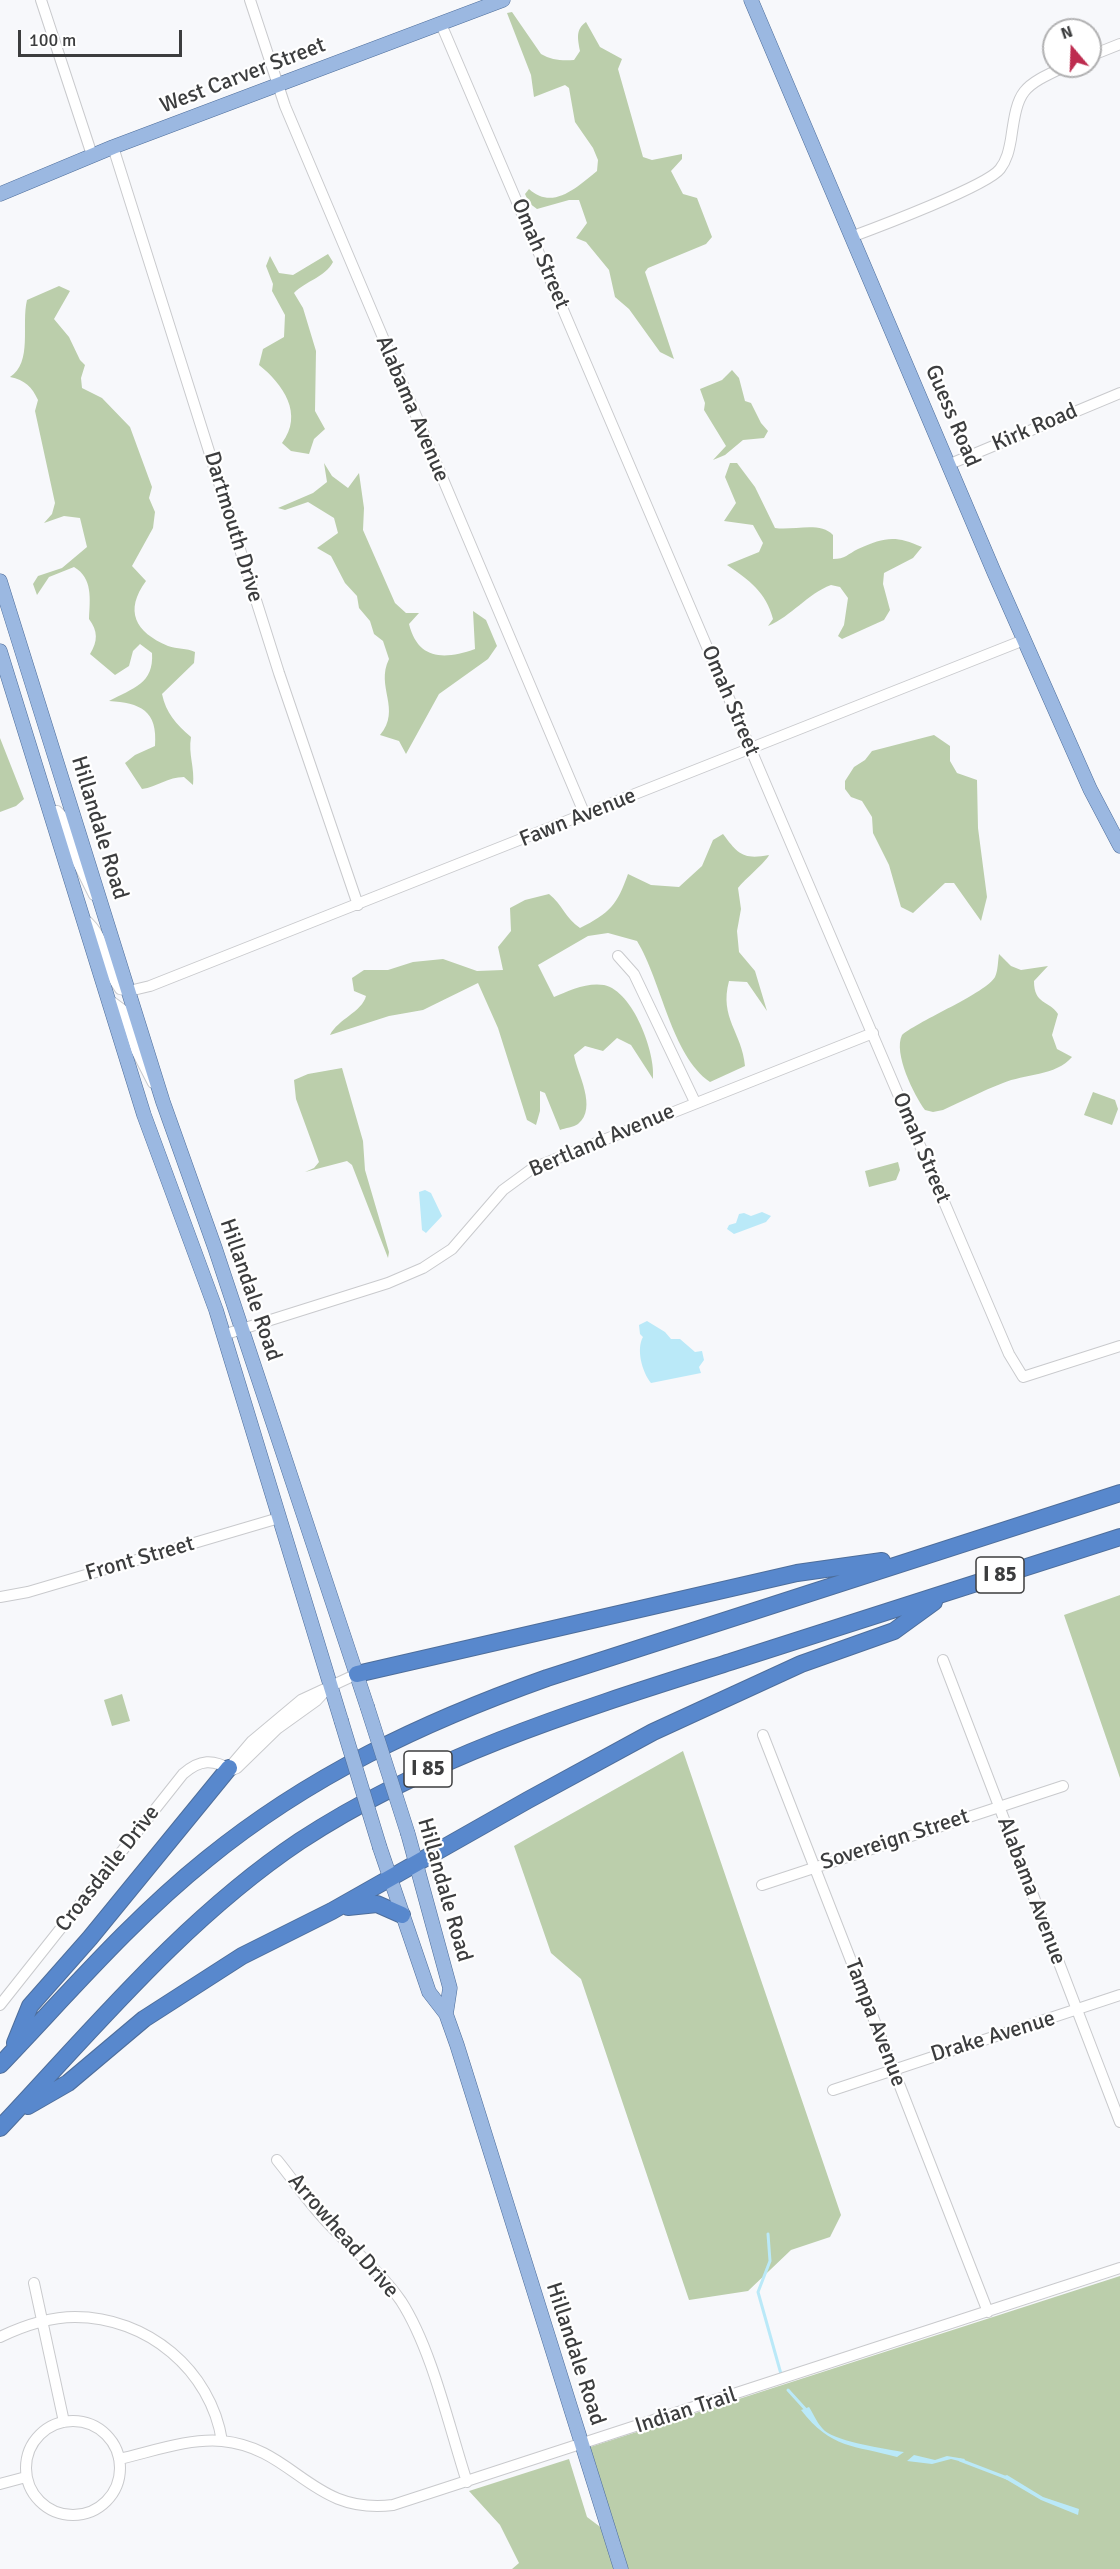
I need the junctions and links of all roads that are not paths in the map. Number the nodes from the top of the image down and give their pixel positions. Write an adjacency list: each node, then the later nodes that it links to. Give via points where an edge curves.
1 (41, 0): 11 (street)
2 (250, 0): 9 (street, Alabama Avenue)
3 (503, 0): 5 (main road, West Carver Street)
4 (751, 0): 13 (main road, Guess Road)
5 (441, 24): 9 (main road, West Carver Street); 19 (street, Omah Street)
6 (1120, 44): 7 (street)
7 (1102, 51)
8 (1042, 77): 13 (street, via 1031,82 1021,95 1008,154 996,174)
9 (277, 86): 10 (main road, West Carver Street); 21 (street, Alabama Avenue)
10 (113, 147): 11 (main road, West Carver Street); 23 (street, Dartmouth Drive, via 279,674)
11 (92, 155): 12 (main road, West Carver Street)
12 (0, 194)
13 (851, 237): 15 (main road, Guess Road)
14 (1120, 393): 15 (street, Kirk Road)
15 (950, 464): 17 (main road, Guess Road)
16 (0, 581): 24 (main road, Hillandale Road)
17 (1024, 640): 19 (street, Fawn Avenue); 22 (main road, Guess Road, via 1090,789)
18 (0, 651): 20 (main road, Hillandale Road)
19 (750, 749): 21 (street, Fawn Avenue); 29 (street, Omah Street)
20 (50, 812): 24 (street, via 57,811 63,818 77,861); 25 (main road, Hillandale Road)
21 (585, 815): 23 (street, Fawn Avenue)
22 (1120, 846)
23 (358, 905): 27 (street, Fawn Avenue)
24 (102, 908): 27 (main road, Hillandale Road)
25 (83, 918): 27 (street, via 102,940 117,985); 28 (main road, Hillandale Road)
26 (618, 956): 31 (street, via 634,974)
27 (129, 991): 30 (main road, Hillandale Road)
28 (108, 999): 30 (street, via 123,1010 136,1050); 33 (main road, Hillandale Road, via 144,1115)
29 (873, 1033): 31 (street, Bertland Avenue); 34 (street, Omah Street, via 1009,1354 1023,1377)
30 (163, 1102): 32 (main road, Hillandale Road)
31 (695, 1102): 32 (street, Bertland Avenue, via 526,1172 503,1190 452,1249 416,1272)
32 (242, 1329): 33 (street, Bertland Avenue); 42 (main road, Hillandale Road)
33 (223, 1335): 36 (main road, Hillandale Road)
34 (1120, 1346)
35 (1120, 1492): 38 (highway, I 85)
36 (279, 1518): 40 (street, Front Street); 43 (main road, Hillandale Road)
37 (1120, 1537): 39 (highway, I 85)
38 (931, 1554): 42 (highway, via 797,1573); 58 (highway, I 85, via 547,1678 453,1713 368,1752 282,1803 206,1860 143,1917)
39 (945, 1593): 48 (highway, via 894,1631 801,1664 644,1736); 61 (highway, I 85, via 502,1739 369,1799 271,1862 189,1931)
40 (0, 1597)
41 (943, 1660): 47 (street, Alabama Avenue)
42 (357, 1674): 43 (street); 48 (main road, Hillandale Road, bridge)
43 (330, 1685): 45 (street, via 307,1696 277,1719); 50 (main road, Hillandale Road, bridge)
44 (763, 1735): 49 (street, Tampa Avenue)
45 (229, 1768): 55 (street, Croasdaile Drive, via 203,1762 183,1774); 58 (highway, via 30,2006)
46 (1063, 1786): 47 (street, Sovereign Street)
47 (998, 1807): 49 (street, Sovereign Street); 56 (street, Alabama Avenue)
48 (417, 1865): 50 (highway); 57 (main road, Hillandale Road, via 450,1988)
49 (814, 1866): 51 (street, Sovereign Street); 59 (street, Tampa Avenue)
50 (390, 1879): 52 (highway); 53 (main road, Hillandale Road)
51 (762, 1885)
52 (332, 1911): 53 (highway, via 372,1904); 61 (highway, via 242,1956 184,1991 122,2035 68,2083)
53 (402, 1915): 57 (main road, Hillandale Road, via 429,1992)
54 (1120, 1995): 56 (street, Drake Avenue)
55 (0, 2005)
56 (1076, 2010): 59 (street, Drake Avenue); 62 (street, Alabama Avenue)
57 (446, 2014): 71 (main road, Hillandale Road)
58 (5, 2060)
59 (893, 2069): 60 (street, Drake Avenue); 66 (street, Tampa Avenue)
60 (833, 2090)
61 (6, 2122)
62 (1120, 2122)
63 (277, 2160): 74 (street, Arrowhead Drive, via 309,2203 380,2276 405,2309 428,2361)
64 (1120, 2268): 66 (street, Indian Trail)
65 (34, 2283): 67 (street)
66 (988, 2312): 71 (street, Indian Trail)
67 (42, 2321): 68 (street); 69 (street); 70 (street, via 92,2318 113,2322 155,2340 181,2359 201,2382 214,2407)
68 (0, 2337)
69 (64, 2422): 72 (street, via 85,2423 103,2433); 73 (street, via 45,2431 31,2446)
70 (222, 2441): 72 (street, Indian Trail, via 179,2445); 74 (street, Indian Trail, via 267,2454 320,2492 349,2504 393,2505)
71 (582, 2445): 74 (street, Indian Trail); 76 (main road, Hillandale Road)
72 (119, 2460): 73 (street, via 118,2480 108,2499 81,2515 60,2514 41,2504)
73 (26, 2477): 75 (street)
74 (466, 2482)
75 (0, 2484)
76 (621, 2569)

